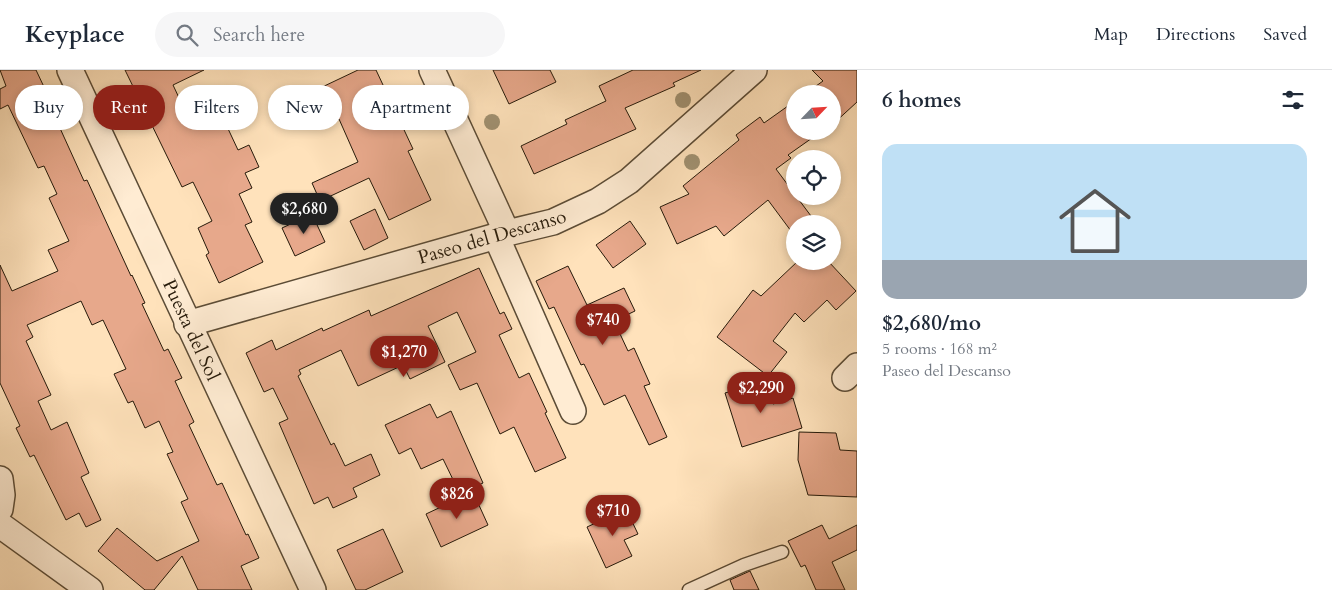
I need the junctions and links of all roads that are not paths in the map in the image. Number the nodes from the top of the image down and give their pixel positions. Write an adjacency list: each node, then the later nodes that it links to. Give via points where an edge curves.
1 (70, 70): 5 (street, Puesta del Sol)
2 (432, 70): 4 (street)
3 (754, 70): 4 (street, Paseo del Descanso, via 650,162 598,201 553,222)
4 (501, 234): 5 (street, Paseo del Descanso); 6 (street)
5 (188, 324): 12 (street, Puesta del Sol)
6 (573, 411)
7 (0, 480): 8 (street)
8 (0, 509)
9 (0, 525): 11 (street)
10 (782, 552): 13 (lane)
11 (90, 590)
12 (312, 590)
13 (689, 590)

